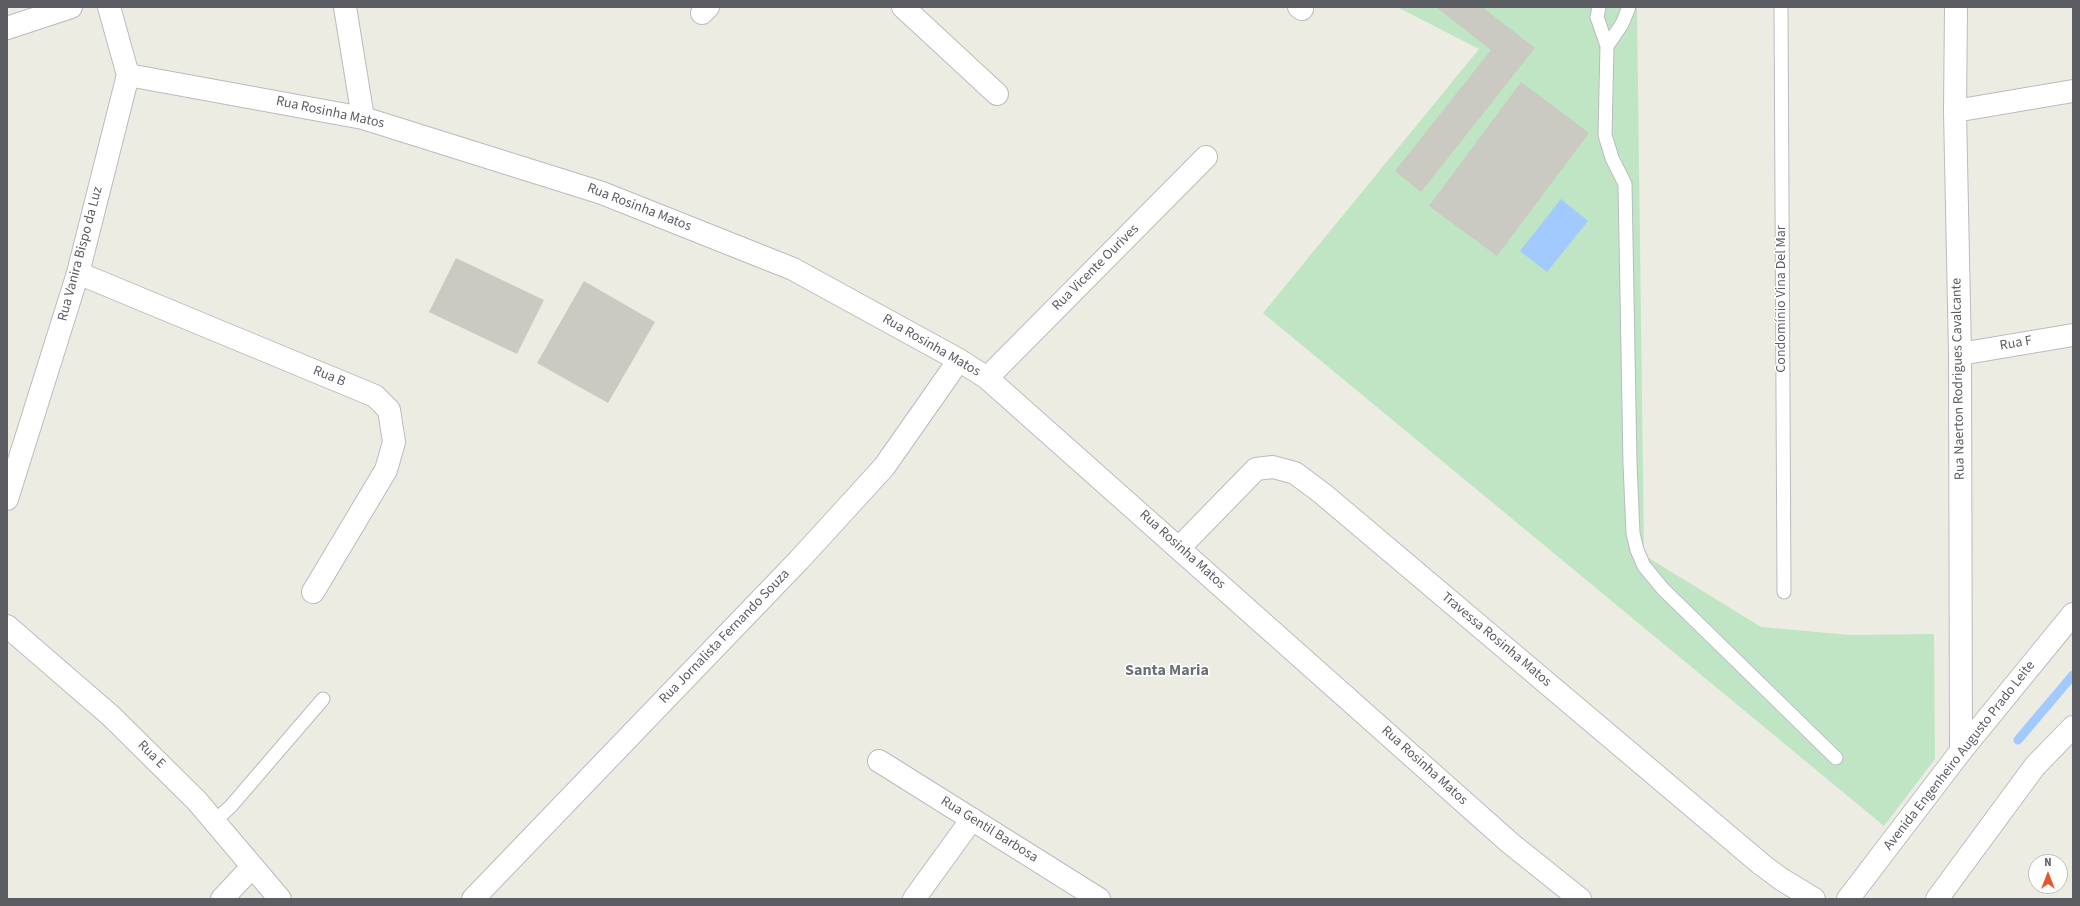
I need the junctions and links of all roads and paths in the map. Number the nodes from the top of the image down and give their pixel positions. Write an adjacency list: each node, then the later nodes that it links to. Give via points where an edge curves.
1 (71, 7): 9 (street)
2 (109, 7): 11 (street, Rua Vanira Bispo da Luz)
3 (345, 7): 15 (street)
4 (903, 7): 13 (street)
5 (1598, 7): 10 (lane, via 1597,17)
6 (1629, 7): 10 (lane, via 1622,24)
7 (1781, 7): 25 (lane, Condomínio Vina Del Mar)
8 (1956, 7): 14 (street, Rua Naerton Rodrigues Cavalcante)
9 (7, 28)
10 (1607, 46): 31 (lane, via 1605,135 1624,184 1630,464 1633,532 1637,550 1644,566 1663,590)
11 (128, 75): 15 (street, Rua Rosinha Matos); 17 (street, Rua Vanira Bispo da Luz)
12 (2073, 91): 14 (street)
13 (997, 94)
14 (1955, 111): 19 (street, Rua Naerton Rodrigues Cavalcante)
15 (364, 118): 20 (street, Rua Rosinha Matos, via 602,193 793,269)
16 (1206, 157): 21 (street, Rua Vicente Ourives)
17 (78, 273): 22 (street, Rua Vanira Bispo da Luz); 24 (street, Rua B, via 375,396 389,410 394,442 386,470)
18 (2073, 335): 19 (street, Rua F)
19 (1960, 354): 30 (street, Rua Naerton Rodrigues Cavalcante)
20 (959, 360): 21 (street, Rua Rosinha Matos); 38 (street, Rua Jornalista Fernando Souza, via 884,467 800,560)
21 (987, 378): 23 (street, Rua Rosinha Matos)
22 (7, 499)
23 (1179, 548): 41 (street, Rua Rosinha Matos, via 1504,838); 42 (street, Travessa Rosinha Matos, via 1256,469 1273,467 1295,473 1761,864)
24 (313, 592)
25 (1784, 592)
26 (2073, 614): 30 (street, Avenida Engenheiro Augusto Prado Leite)
27 (7, 626): 34 (street, Rua E, via 111,716)
28 (323, 699): 34 (lane, via 231,806)
29 (2073, 727): 44 (street, via 2035,766)
30 (1961, 751): 43 (street, Avenida Engenheiro Augusto Prado Leite)
31 (1836, 758)
32 (879, 761): 33 (street, Rua Gentil Barbosa)
33 (972, 819): 39 (street); 40 (street, Rua Gentil Barbosa)
34 (214, 822): 35 (street, Rua E)
35 (252, 867): 36 (street); 37 (street, Rua E)
36 (222, 899)
37 (280, 899)
38 (472, 899)
39 (914, 899)
40 (1099, 899)
41 (1580, 899)
42 (1814, 899)
43 (1848, 899)
44 (1937, 899)

